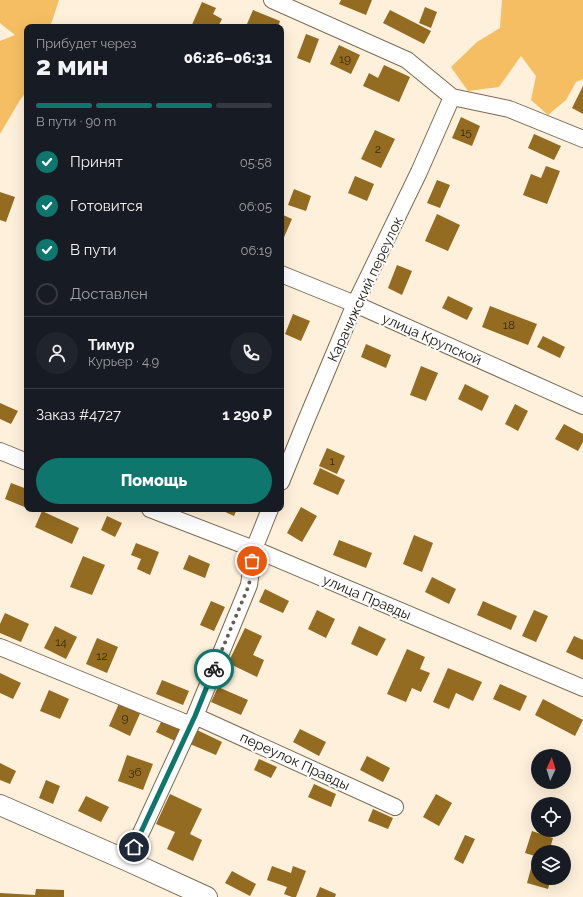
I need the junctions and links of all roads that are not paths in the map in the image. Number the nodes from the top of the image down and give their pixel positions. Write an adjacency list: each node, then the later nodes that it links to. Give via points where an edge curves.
1 (272, 0): 2 (street, via 408,60)
2 (452, 97): 3 (street, via 509,109); 5 (street, Карачижский переулок)
3 (583, 139)
4 (284, 275): 5 (street, улица Крупской)
5 (355, 304): 6 (street, улица Крупской); 9 (street, Карачижский переулок)
6 (583, 406)
7 (0, 451): 8 (street)
8 (24, 461)
9 (284, 475)
10 (158, 512): 12 (street, улица Правды)
11 (269, 512): 12 (street)
12 (254, 549): 14 (street, улица Правды); 15 (street, via 249,585)
13 (0, 646): 15 (street, переулок Правды)
14 (583, 688)
15 (193, 720): 17 (street, переулок Правды); 18 (street)
16 (0, 805): 18 (street)
17 (394, 807)
18 (128, 861): 19 (street)
19 (207, 897)

